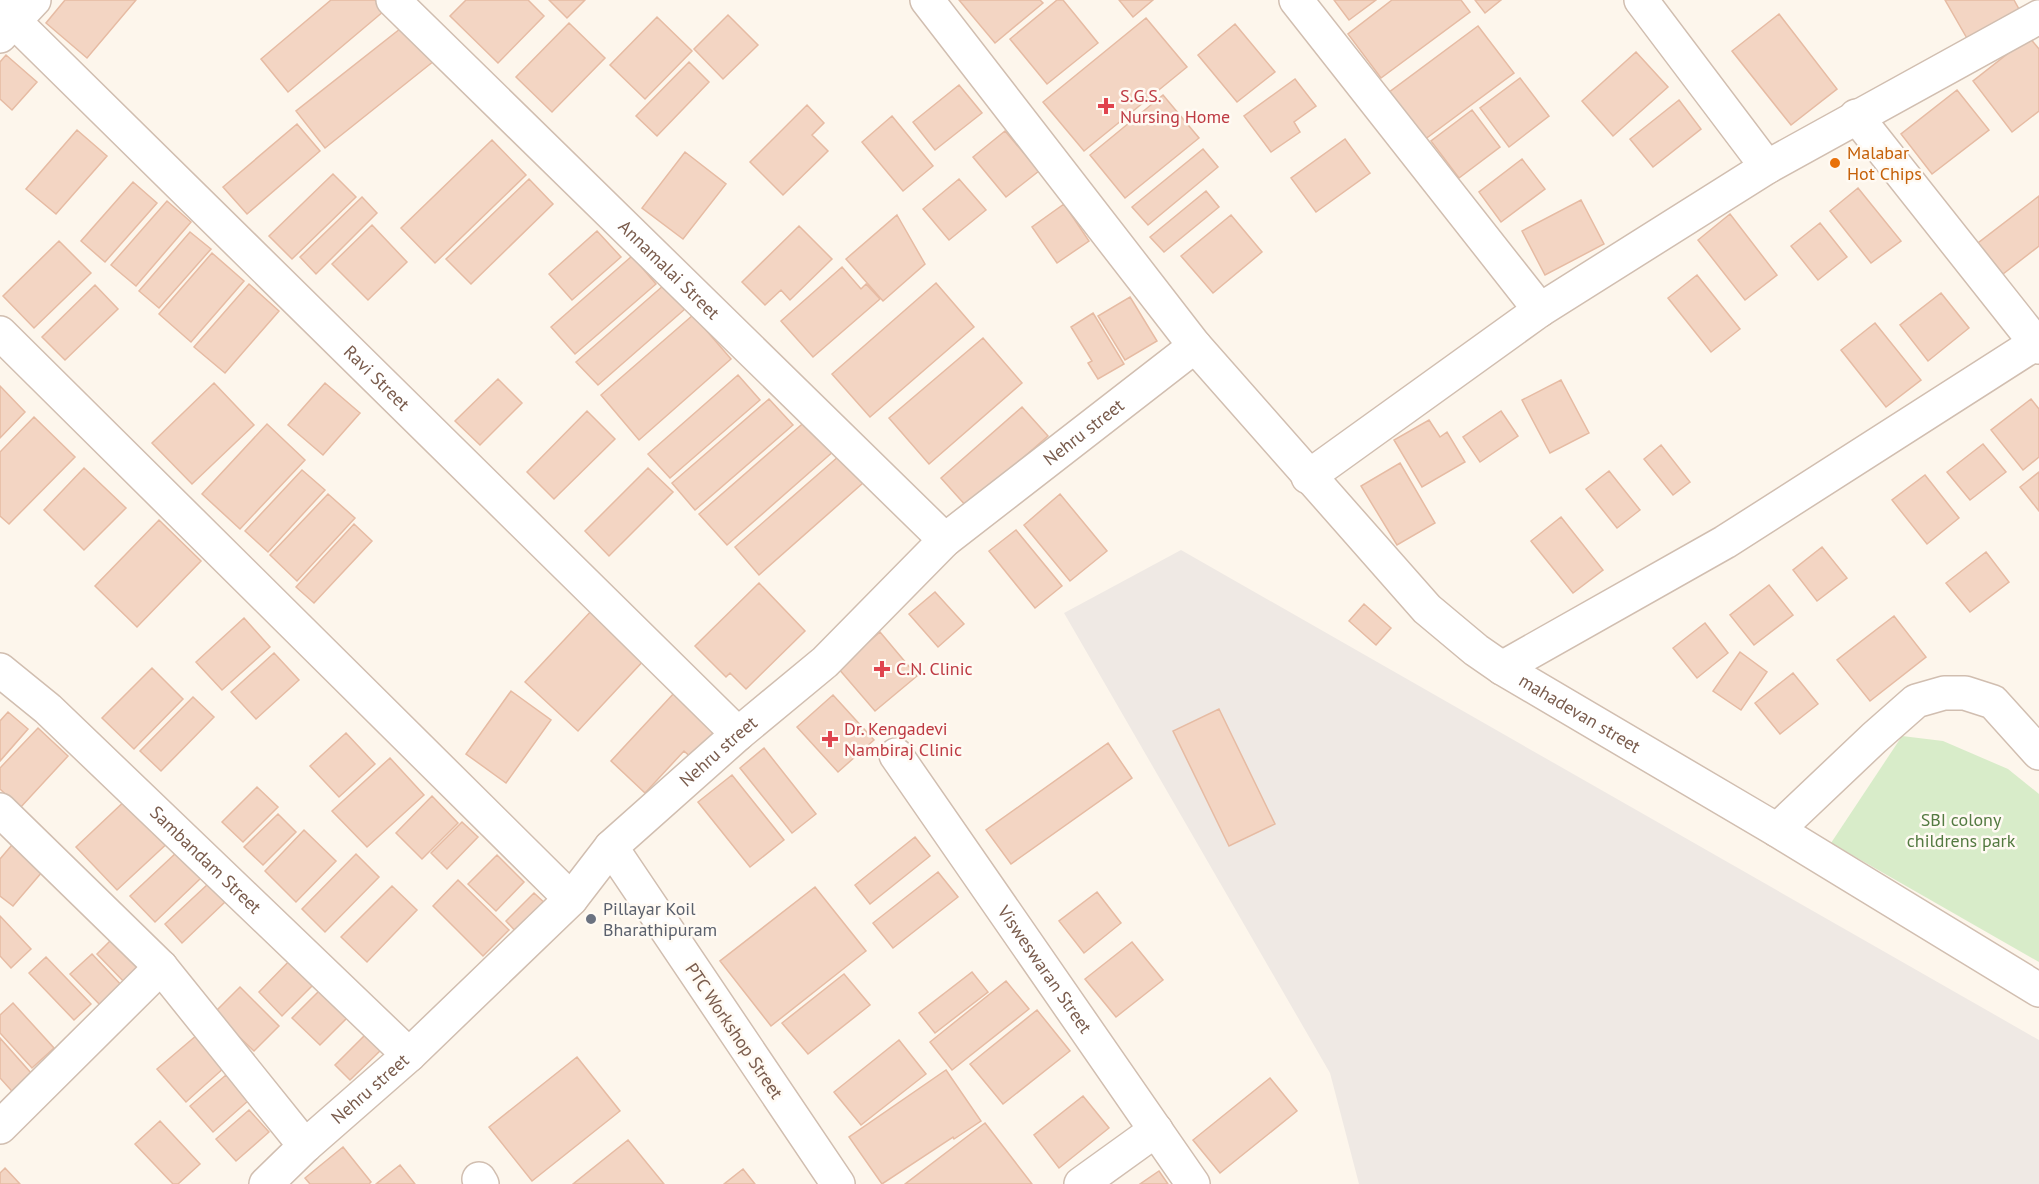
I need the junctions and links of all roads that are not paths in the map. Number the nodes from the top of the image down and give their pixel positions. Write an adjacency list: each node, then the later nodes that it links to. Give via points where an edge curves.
1 (393, 0): 14 (street, Annamalai Street)
2 (927, 0): 12 (street, mahadevan street)
3 (1296, 0): 9 (street)
4 (1641, 0): 8 (street)
5 (12, 17): 17 (street, Ravi Street)
6 (2039, 17): 7 (street)
7 (1856, 116): 8 (street); 11 (street)
8 (1767, 167): 9 (street)
9 (1540, 310): 13 (street)
10 (0, 333): 23 (street)
11 (2037, 345): 15 (street, via 1725,543)
12 (1195, 346): 13 (street, mahadevan street); 14 (street, Nehru street)
13 (1308, 477): 15 (street, mahadevan street, via 1427,609)
14 (945, 540): 17 (street, Nehru street, via 825,662)
15 (1502, 668): 21 (street, mahadevan street)
16 (0, 670): 26 (street, Sambandam Street, via 48,709)
17 (738, 735): 22 (street, Nehru street)
18 (2039, 753): 21 (street, via 1993,702 1965,693 1935,695 1916,701)
19 (896, 755): 28 (street, Visweswaran Street)
20 (2, 816): 24 (street)
21 (1776, 830): 25 (street, mahadevan street)
22 (611, 847): 23 (street, Nehru street); 31 (street, PTC Workshop Street)
23 (571, 899): 26 (street, Nehru street)
24 (161, 967): 27 (street); 29 (street)
25 (2039, 990)
26 (410, 1055): 29 (street, Nehru street)
27 (0, 1127)
28 (1156, 1130): 32 (street); 33 (street, Visweswaran Street)
29 (305, 1146): 30 (street, Nehru street)
30 (266, 1184)
31 (838, 1184)
32 (1081, 1184)
33 (1194, 1184)

